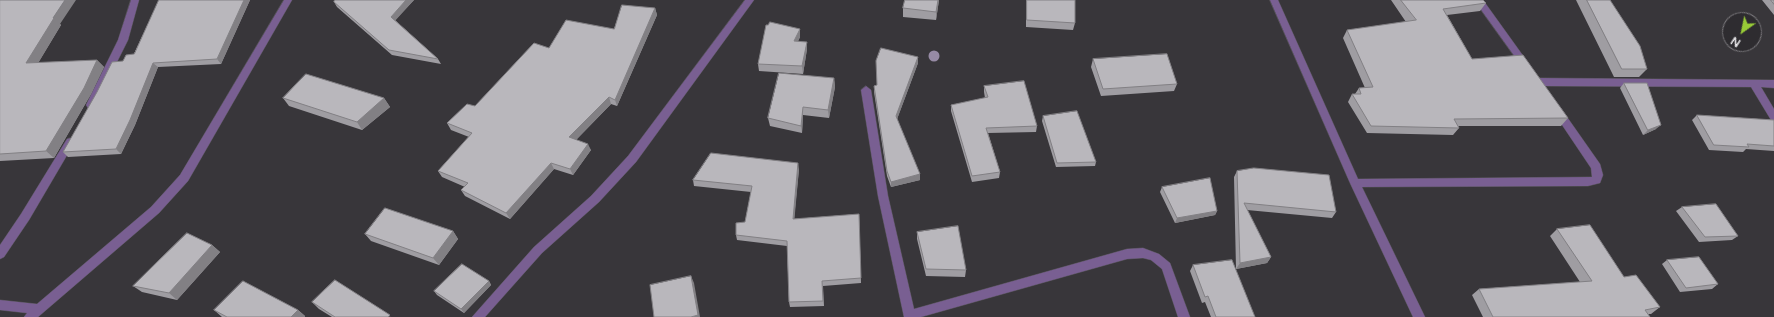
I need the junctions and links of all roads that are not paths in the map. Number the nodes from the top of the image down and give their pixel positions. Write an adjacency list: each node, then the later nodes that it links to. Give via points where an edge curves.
1 (136, 0): 11 (street, via 124,40)
2 (288, 0): 16 (street, via 184,178 155,210)
3 (750, 0): 18 (street, via 632,159 595,199 538,250)
4 (1274, 0): 13 (street)
5 (1478, 0): 6 (street)
6 (1538, 82): 7 (street); 13 (street, via 1596,167 1596,180)
7 (1753, 83): 8 (street); 10 (street)
8 (1774, 84)
9 (866, 90): 17 (street, via 883,196)
10 (1774, 116)
11 (85, 117)
12 (77, 131): 14 (street)
13 (1355, 183): 20 (street)
14 (0, 254)
15 (0, 305): 16 (street)
16 (34, 313)
17 (910, 316): 19 (street, via 1127,254 1143,253 1155,257 1166,266)
18 (478, 317)
19 (1184, 317)
20 (1419, 317)

